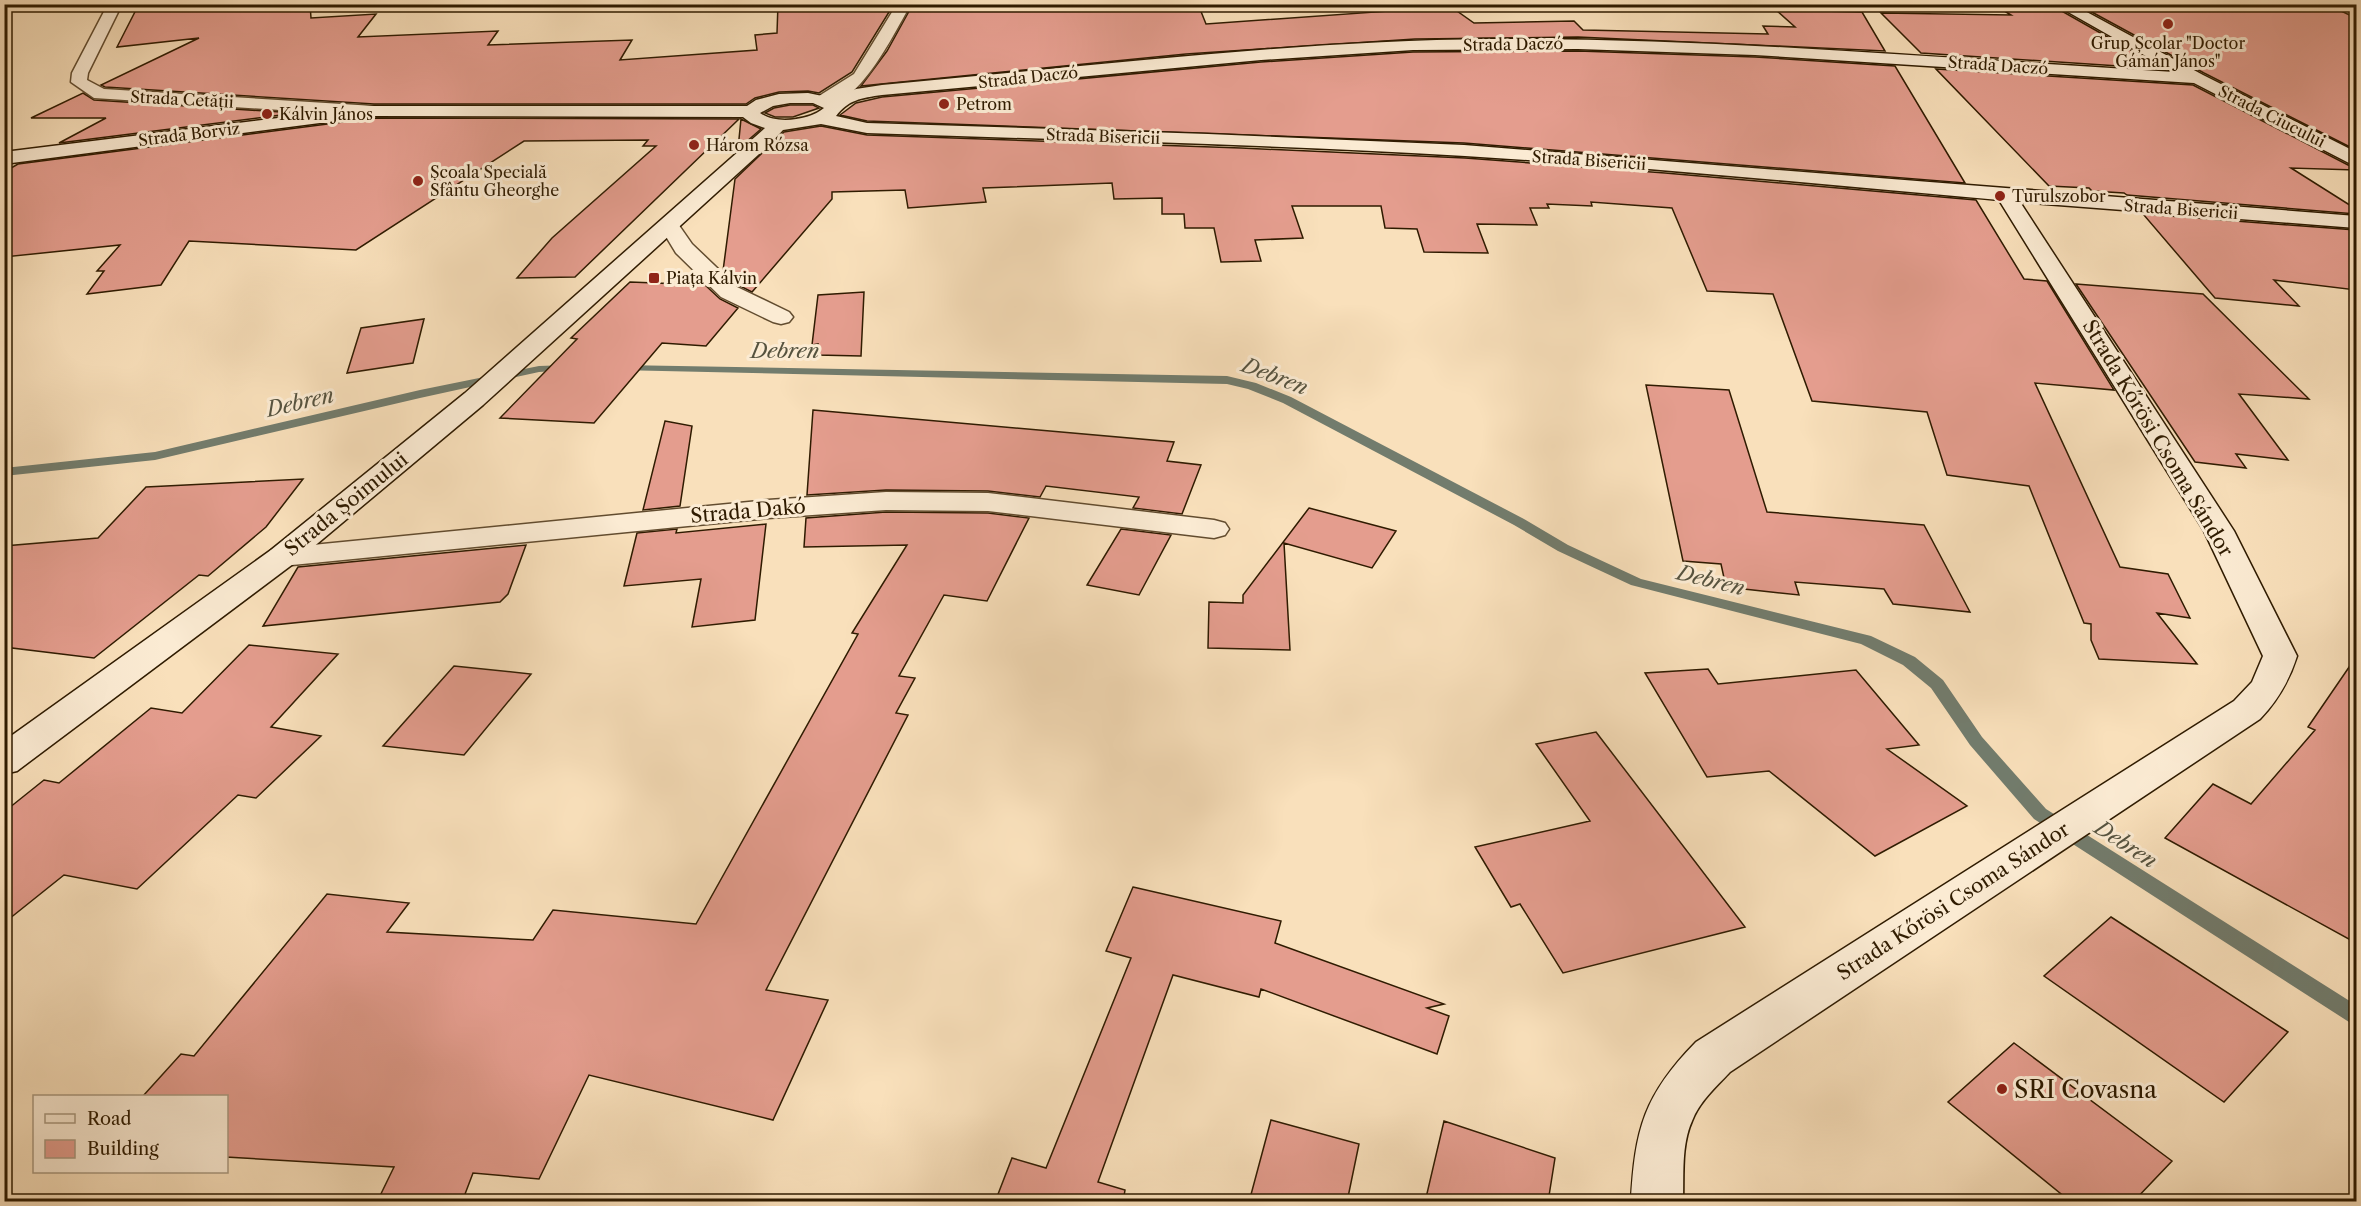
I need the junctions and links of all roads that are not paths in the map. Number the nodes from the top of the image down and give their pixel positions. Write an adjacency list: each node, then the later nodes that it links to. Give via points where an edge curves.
1 (115, 4): 5 (street, Strada Cetății, via 79,82 100,94)
2 (904, 4): 6 (street, via 860,77)
3 (2061, 4): 4 (street, Strada Ciucului)
4 (2197, 78): 6 (street, Strada Daczó, via 1712,47 1488,44 1258,54 882,90 862,93); 12 (street, Strada Ciucului)
5 (248, 102): 7 (street, Strada Cetății); 10 (street)
6 (826, 108): 8 (street, via 803,98 777,100); 9 (street, via 800,123); 13 (street, Strada Bisericii, via 867,128 1342,144 1548,156)
7 (374, 111): 8 (street); 10 (street, Strada Borviz)
8 (751, 111): 9 (street, via 758,121)
9 (778, 124): 15 (street, Strada Șoimului)
10 (212, 131): 11 (street, Strada Borviz)
11 (4, 158)
12 (2356, 159)
13 (2006, 196): 14 (street, Strada Bisericii); 20 (street, Strada Kőrösi Csoma Sándor, via 2218,531 2280,656 2265,694 2247,710 1713,1057 1686,1084 1668,1113 1659,1147)
14 (2356, 222)
15 (669, 225): 16 (street, via 684,248 729,292); 18 (street, Strada Șoimului, via 474,399)
16 (781, 317)
17 (1214, 529): 18 (street, Strada Dakó, via 988,502 886,501 778,508)
18 (282, 557): 19 (street, Strada Șoimului)
19 (4, 761)
20 (1657, 1202)

